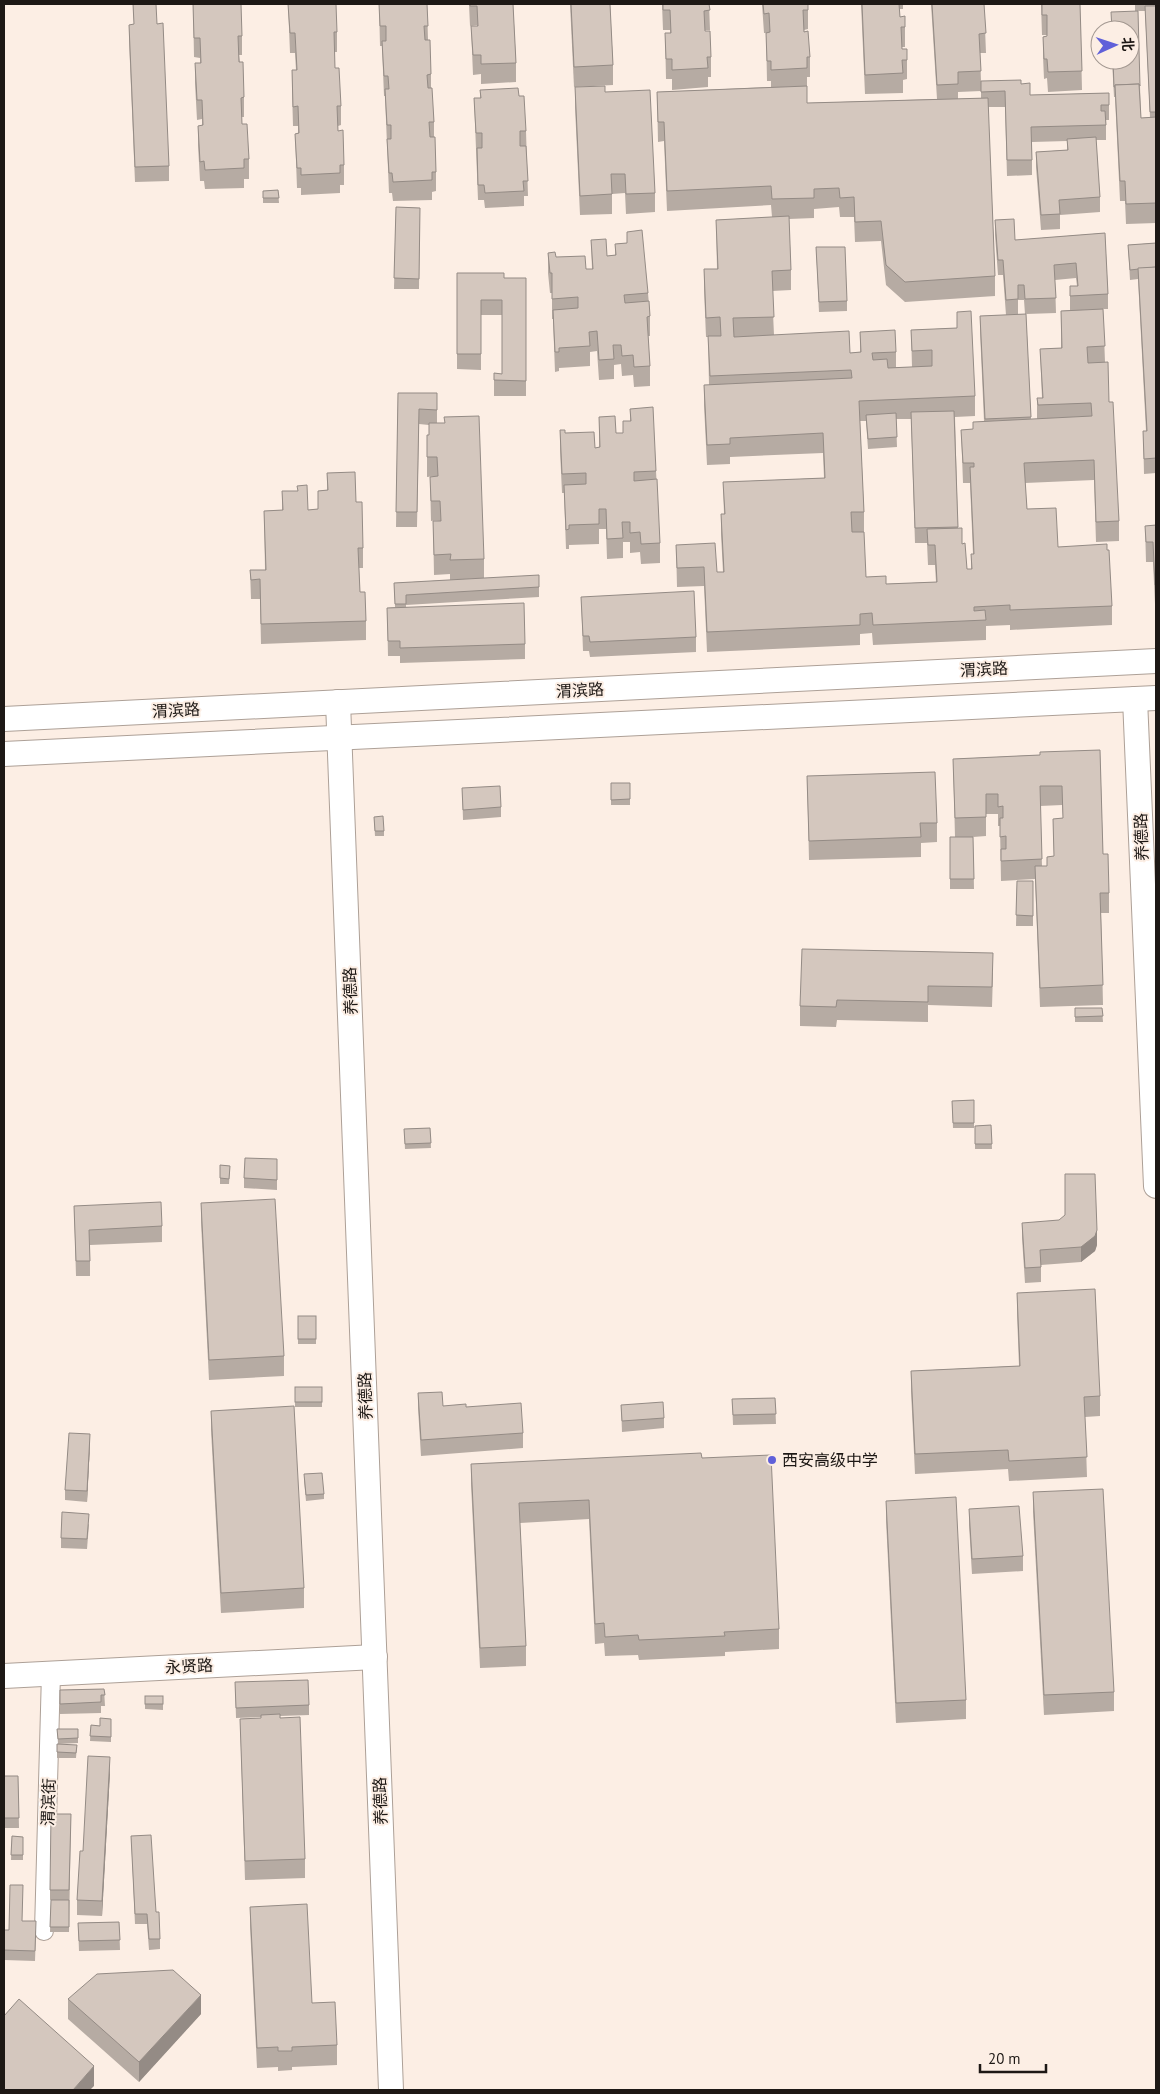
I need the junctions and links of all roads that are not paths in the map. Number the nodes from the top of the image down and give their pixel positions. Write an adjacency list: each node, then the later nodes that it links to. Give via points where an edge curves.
1 (1156, 661): 3 (street, 渭滨路)
2 (1146, 698): 5 (street); 7 (street, 养德路)
3 (338, 702): 4 (street, 渭滨路); 5 (street, 养德路)
4 (4, 719)
5 (340, 737): 6 (street); 8 (street, 养德路)
6 (4, 754)
7 (1156, 1186)
8 (375, 1657): 9 (street, 永贤路); 12 (street, 养德路)
9 (51, 1673): 10 (street, 永贤路); 11 (street, 渭滨街)
10 (4, 1676)
11 (44, 1931)
12 (392, 2090)

